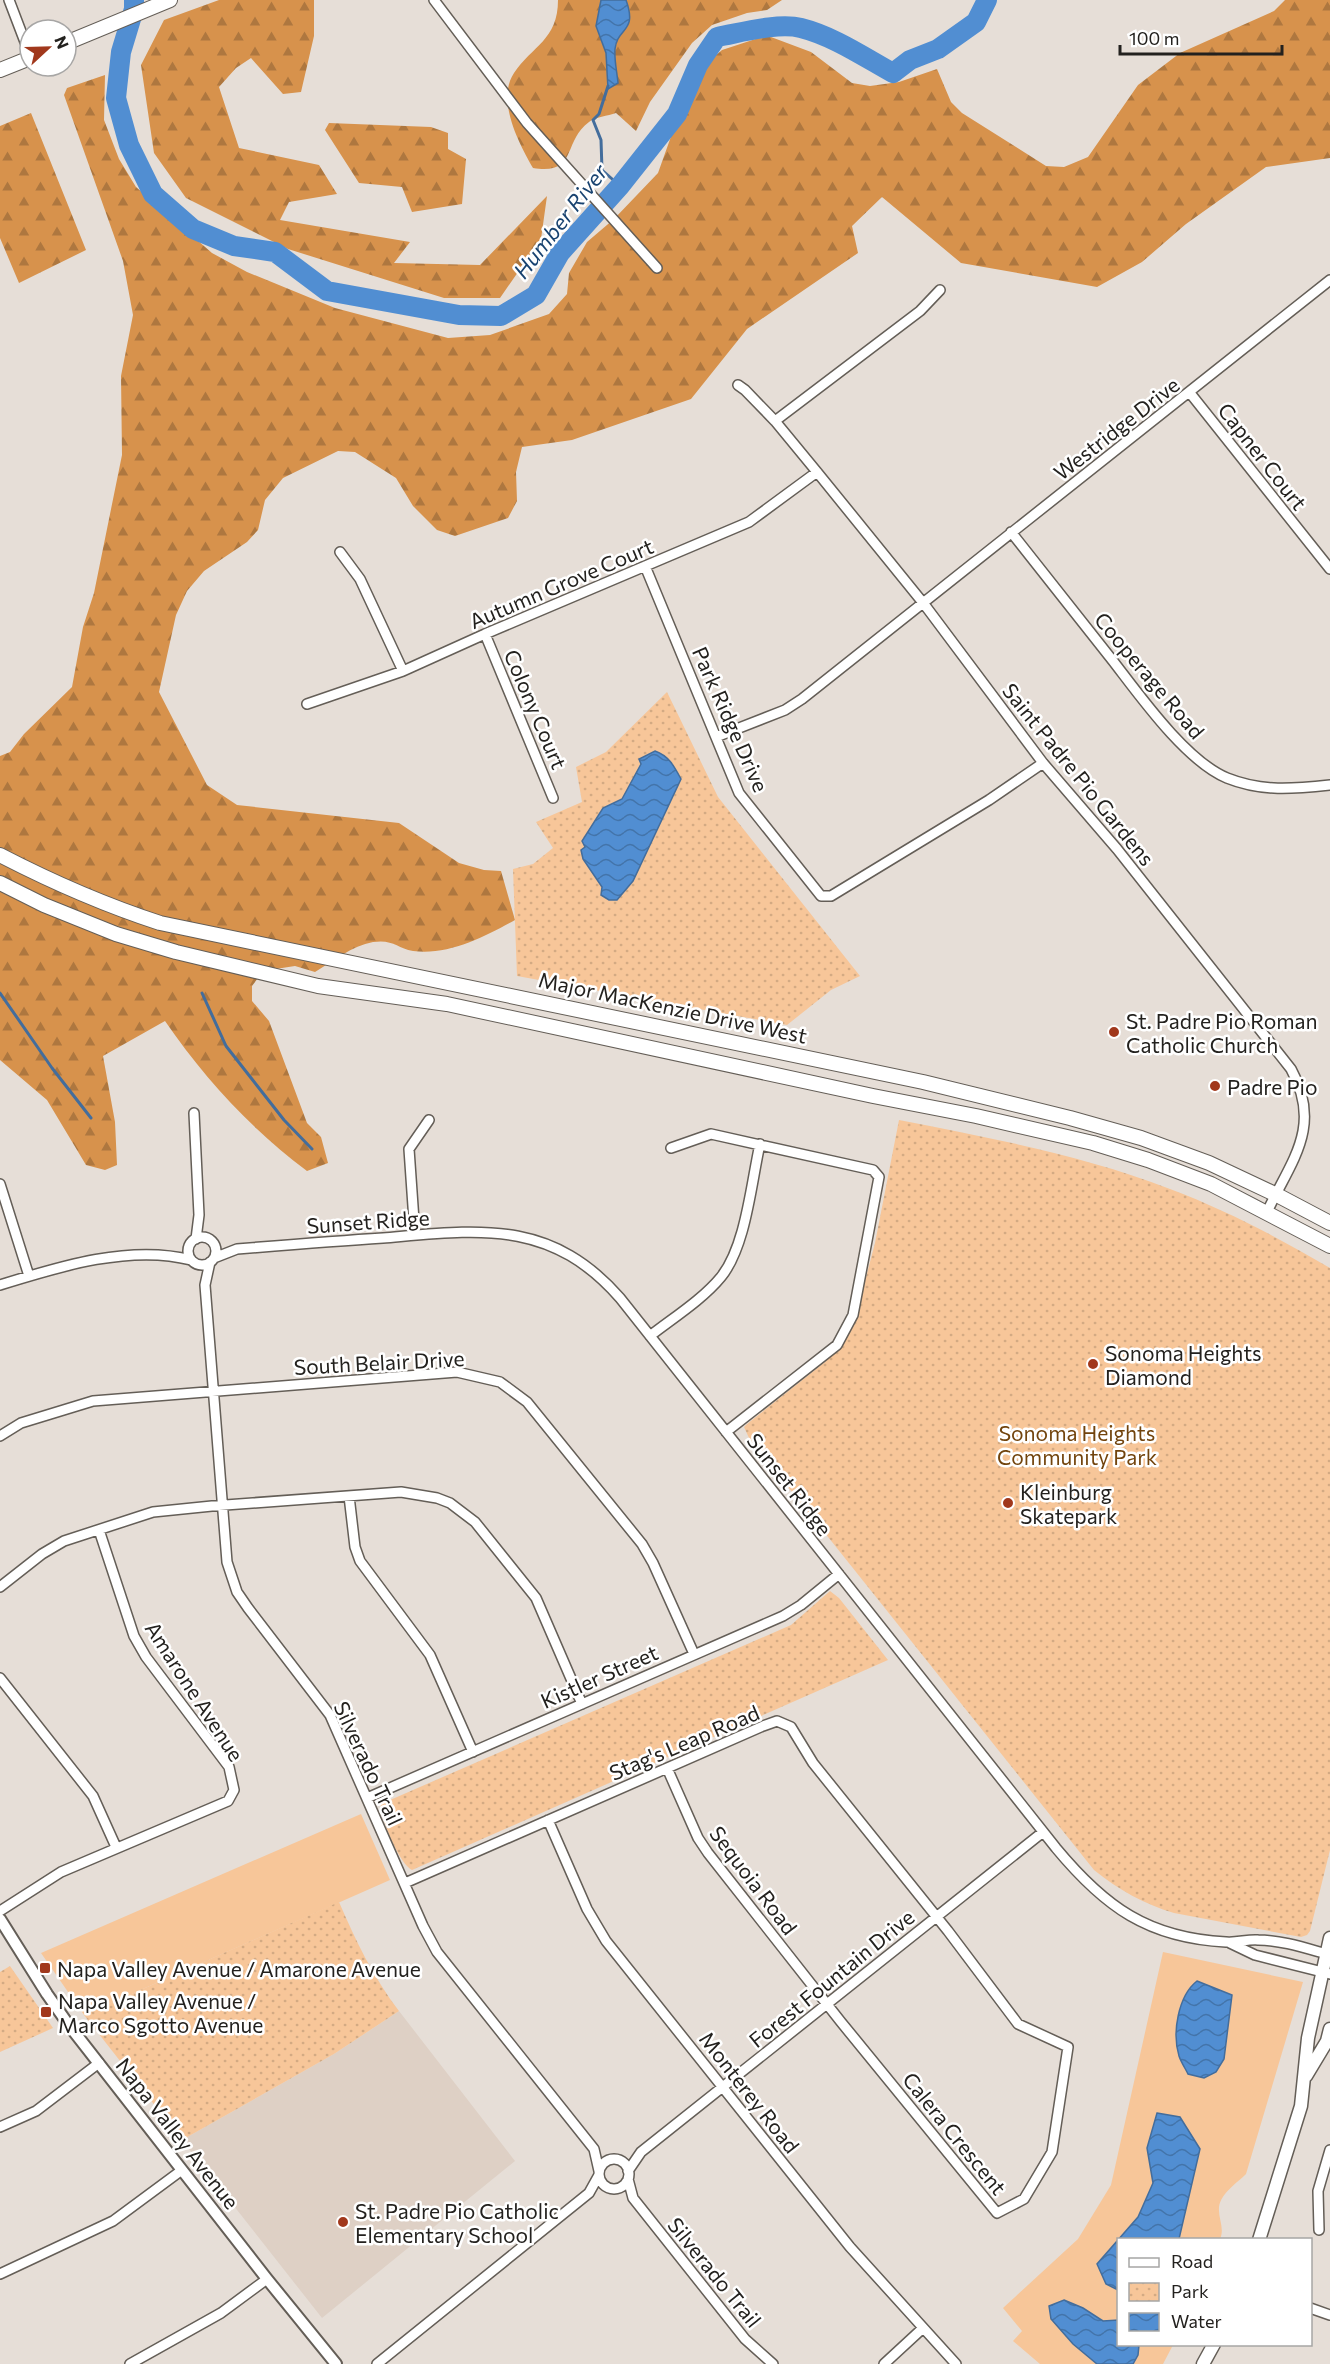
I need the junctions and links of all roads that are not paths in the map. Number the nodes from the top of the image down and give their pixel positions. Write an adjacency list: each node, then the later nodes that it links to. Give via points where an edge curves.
1 (9, 0): 4 (street)
2 (170, 0): 5 (main road)
3 (434, 0): 8 (street, via 527,123)
4 (18, 24)
5 (78, 38)
6 (18, 62): 7 (main road)
7 (0, 70)
8 (657, 268)
9 (1330, 280): 12 (street, Westridge Drive)
10 (940, 290): 13 (street, via 920,311)
11 (738, 386): 13 (street, Saint Padre Pio Gardens)
12 (1191, 393): 15 (street, Westridge Drive); 18 (street, Capner Court)
13 (775, 421): 14 (street, Saint Padre Pio Gardens)
14 (817, 472): 17 (street, Autumn Grove Court, via 749,522); 19 (street, Saint Padre Pio Gardens)
15 (1011, 532): 19 (street, Westridge Drive); 25 (street, Cooperage Road, via 1158,718 1191,753 1225,777 1262,789)
16 (340, 552): 21 (street, via 360,579)
17 (645, 566): 20 (street, Autumn Grove Court); 23 (street, Park Ridge Drive)
18 (1330, 569)
19 (924, 604): 23 (street, Westridge Drive, via 785,710); 24 (street, Saint Padre Pio Gardens)
20 (485, 634): 21 (street, Autumn Grove Court); 26 (street, Colony Court)
21 (403, 671): 22 (street, Autumn Grove Court)
22 (307, 704)
23 (716, 737): 24 (street, Park Ridge Drive, via 739,793 821,896 831,896 989,800)
24 (1042, 763): 34 (street, Saint Padre Pio Gardens, via 1117,849 1291,1069 1302,1097 1304,1121 1302,1139)
25 (1330, 785)
26 (553, 798)
27 (0, 855): 34 (main road, Major MacKenzie Drive West, via 55,884 160,923 923,1082 1116,1130 1180,1152)
28 (0, 883): 35 (main road, Major MacKenzie Drive West, via 116,934 176,952 307,983 458,1007 1074,1138 1175,1170)
29 (194, 1113): 36 (street)
30 (429, 1120): 38 (street, via 409,1149)
31 (760, 1144): 32 (street, via 711,1134); 49 (street, via 740,1241 728,1267 713,1286); 51 (street, via 873,1170 879,1177 853,1315 837,1345)
32 (671, 1148)
33 (0, 1184): 46 (street)
34 (1277, 1195): 35 (street, Saint Padre Pio Gardens); 37 (main road, Major MacKenzie Drive West)
35 (1267, 1212): 41 (main road, Major MacKenzie Drive West)
36 (200, 1215): 39 (street); 40 (street)
37 (1330, 1223)
38 (415, 1235): 42 (street, Sunset Ridge); 49 (street, Sunset Ridge, via 486,1231 545,1244 597,1275)
39 (194, 1240): 40 (street); 43 (street); 45 (street, via 188,1251)
40 (210, 1241): 42 (street, Sunset Ridge); 44 (street, via 216,1251)
41 (1330, 1246)
42 (237, 1249): 44 (street, Sunset Ridge)
43 (170, 1254): 45 (street); 46 (street, via 91,1259)
44 (212, 1260): 45 (street, via 206,1265); 48 (street, Silverado Trail)
45 (193, 1262): 48 (street, Silverado Trail)
46 (29, 1276): 47 (street)
47 (0, 1285)
48 (205, 1286): 50 (street, Silverado Trail)
49 (650, 1336): 51 (street, Sunset Ridge)
50 (213, 1390): 52 (street, South Belair Drive, via 93,1401 21,1423); 54 (street, Silverado Trail); 58 (street, South Belair Drive, via 457,1372 500,1382 537,1412 642,1544)
51 (726, 1432): 56 (street, Sunset Ridge)
52 (0, 1436)
53 (349, 1496): 54 (street); 60 (street, via 425,1494 450,1503 475,1522 536,1598); 61 (street, via 360,1561 430,1655)
54 (222, 1505): 55 (street, via 153,1512); 63 (street, Silverado Trail, via 227,1562 237,1592 330,1715)
55 (99, 1530): 57 (street, via 53,1547); 66 (street, Amarone Avenue, via 134,1636 229,1767 234,1790 228,1801)
56 (839, 1575): 58 (street, Kistler Street, via 790,1611); 65 (street, Sunset Ridge)
57 (0, 1587)
58 (694, 1654): 60 (street, Kistler Street)
59 (0, 1678): 66 (street, via 93,1796)
60 (582, 1704): 61 (street, Kistler Street)
61 (473, 1752): 63 (street, Kistler Street)
62 (667, 1768): 64 (street, Stag's Leap Road); 69 (street, Stag's Leap Road, via 763,1726 785,1723); 75 (street, Sequoia Road, via 708,1853)
63 (367, 1798): 67 (street, Silverado Trail)
64 (548, 1820): 67 (street, Stag's Leap Road); 79 (street, Monterey Road, via 598,1929)
65 (1043, 1832): 69 (street, Forest Fountain Drive); 72 (street, Sunset Ridge, via 1089,1886 1126,1914 1171,1933)
66 (116, 1847): 68 (street, Amarone Avenue, via 61,1872)
67 (405, 1884): 81 (street, Silverado Trail, via 437,1952)
68 (0, 1911)
69 (936, 1917): 75 (street, Forest Fountain Drive); 75 (street, Calera Crescent, via 1018,2024 1068,2047 1052,2152 1024,2199 997,2213)
70 (0, 1919): 77 (street, Napa Valley Avenue, via 47,1994)
71 (1330, 1938): 73 (main road)
72 (1228, 1942): 73 (street, Sunset Ridge, via 1259,1940); 74 (street, Sunset Ridge, via 1255,1955)
73 (1328, 1955): 74 (main road)
74 (1326, 1973): 78 (main road, via 1308,2038)
75 (827, 2004): 79 (street, Forest Fountain Drive)
76 (1330, 2029): 78 (main road)
77 (99, 2063): 80 (street, via 36,2111); 85 (street, Napa Valley Avenue)
78 (1304, 2080): 92 (main road, via 1301,2106)
79 (722, 2087): 83 (street, Forest Fountain Drive); 97 (street, Monterey Road, via 850,2247)
80 (0, 2127)
81 (594, 2149): 84 (street, Silverado Trail); 86 (street, Silverado Trail)
82 (1330, 2150): 91 (street, via 1318,2191)
83 (640, 2152): 84 (street, Forest Fountain Drive); 87 (street, Forest Fountain Drive)
84 (616, 2159): 86 (street, via 604,2162); 87 (street, via 625,2164)
85 (182, 2170): 93 (street, via 113,2221); 94 (street, Napa Valley Avenue)
86 (599, 2173): 88 (street, via 602,2183); 89 (street)
87 (628, 2175): 88 (street, via 622,2186); 90 (street, Silverado Trail)
88 (612, 2188): 89 (street); 90 (street, Silverado Trail)
89 (589, 2193): 101 (street)
90 (633, 2198): 102 (street, Silverado Trail, via 745,2339)
91 (1319, 2230)
92 (1260, 2238)
93 (0, 2274)
94 (267, 2279): 99 (street, via 221,2313); 100 (street, Napa Valley Avenue)
95 (1312, 2308): 96 (street)
96 (1330, 2315)
97 (923, 2328): 103 (street); 104 (street, Monterey Road)
98 (1213, 2346): 105 (main road)
99 (130, 2364)
100 (336, 2364)
101 (377, 2364)
102 (773, 2364)
103 (884, 2364)
104 (956, 2364)
105 (1203, 2364)

